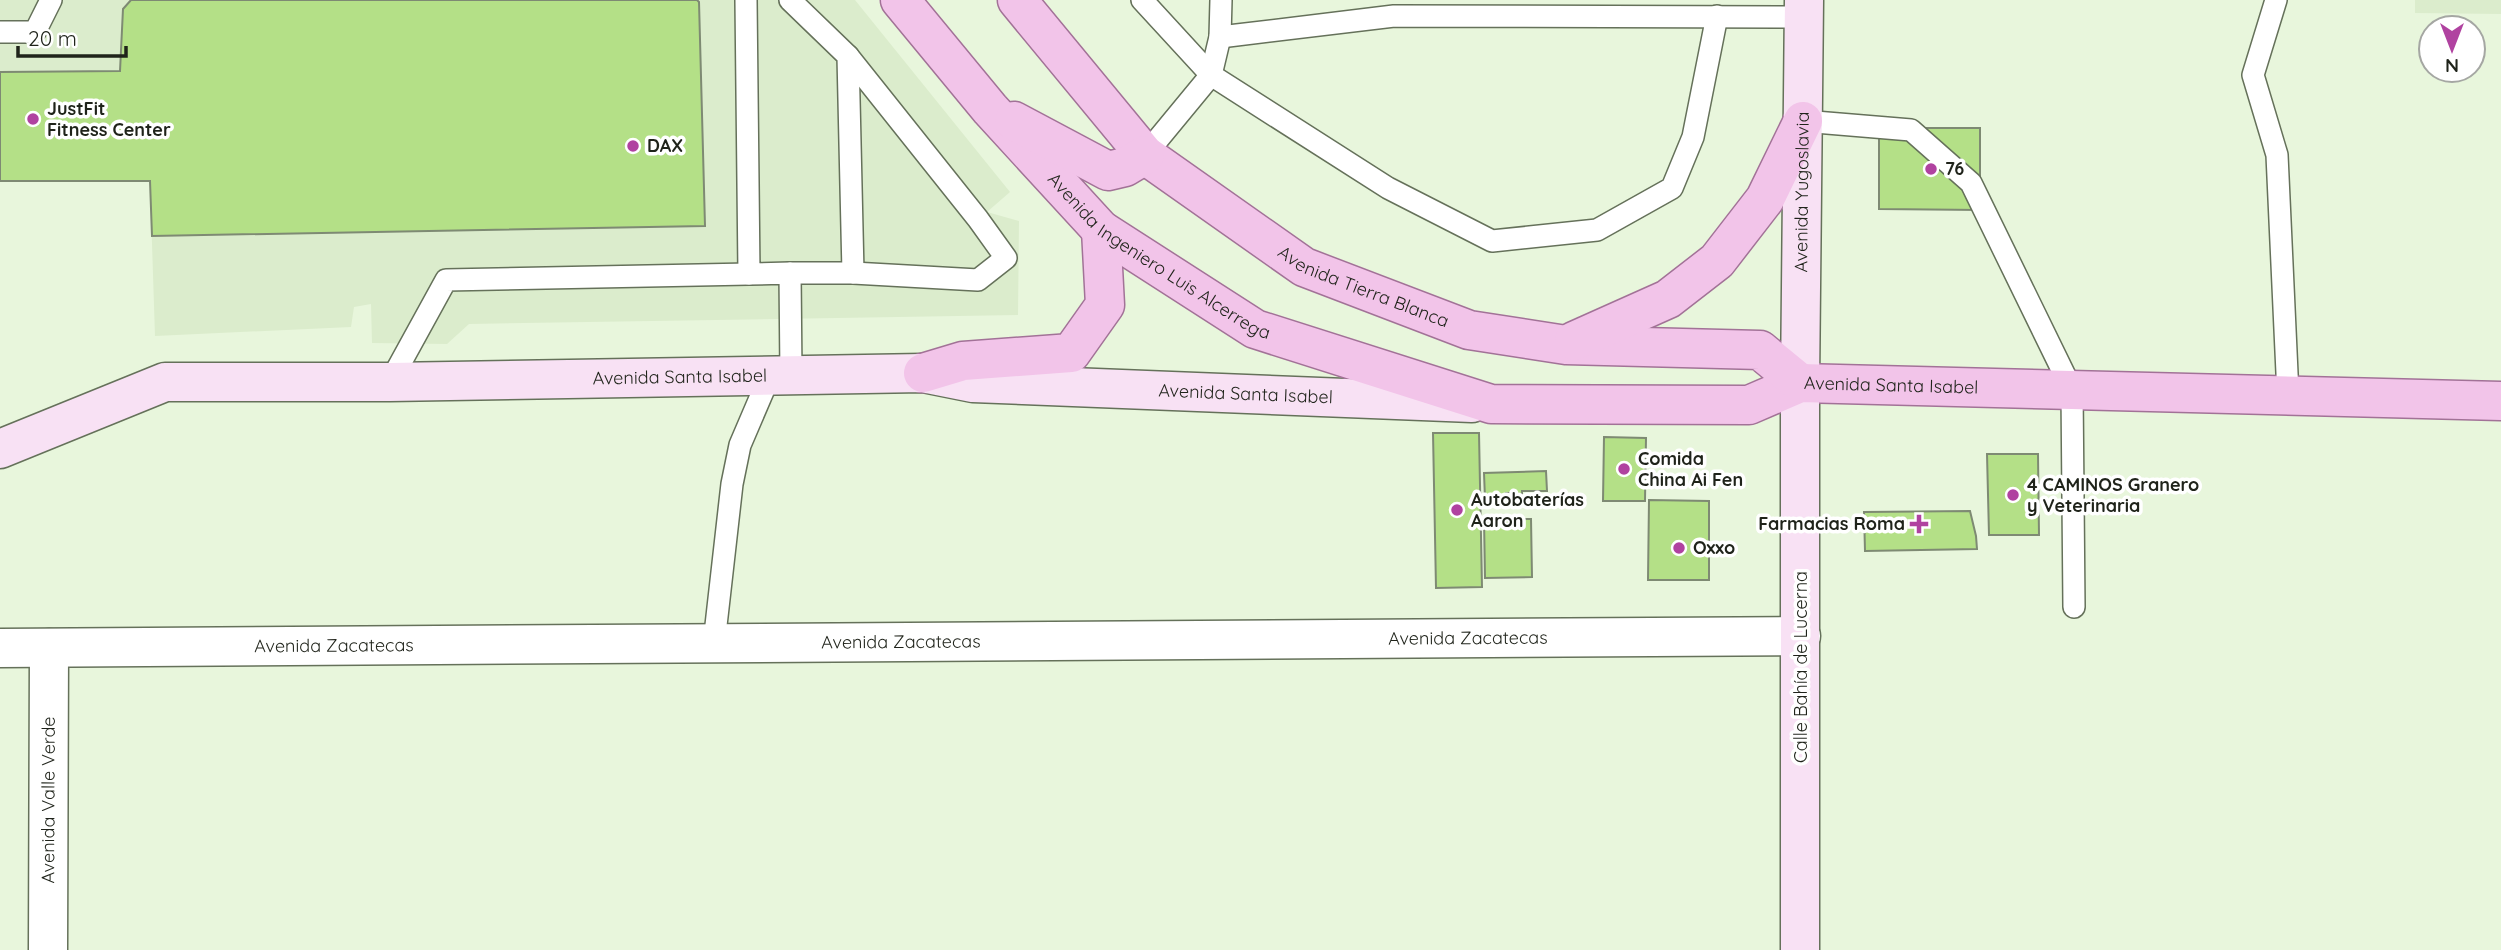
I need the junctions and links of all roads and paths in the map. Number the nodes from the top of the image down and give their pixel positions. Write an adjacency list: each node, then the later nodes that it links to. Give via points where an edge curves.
1 (51, 0): 11 (lane, via 35,32)
2 (746, 0): 20 (lane)
3 (790, 0): 13 (lane)
4 (900, 0): 15 (main road, Avenida Ingeniero Luis Alcerrega)
5 (1017, 0): 17 (main road, Avenida Tierra Blanca)
6 (1142, 0): 14 (lane)
7 (1221, 0): 12 (lane)
8 (2276, 0): 28 (lane, via 2253,75 2277,155)
9 (1804, 9): 10 (lane); 16 (street, Avenida Yugoslavia)
10 (1717, 16): 12 (lane, via 1394,16); 14 (lane, via 1693,137 1672,188 1598,230 1492,241 1388,188)
11 (0, 32)
12 (1220, 37): 14 (lane)
13 (848, 56): 19 (lane); 19 (lane, via 1006,258 978,280)
14 (1211, 75): 17 (lane)
15 (990, 109): 17 (main road, via 1108,170 1125,167); 18 (main road, Avenida Ingeniero Luis Alcerrega)
16 (1803, 121): 22 (main road, via 1765,199 1717,261 1668,299); 26 (street, Avenida Yugoslavia); 27 (lane, via 1911,130 1971,183)
17 (1145, 155): 22 (main road, Avenida Tierra Blanca, via 1304,267 1469,330)
18 (1101, 230): 23 (main road, via 1105,305 1071,353 963,361); 30 (main road, Avenida Ingeniero Luis Alcerrega, via 1255,329)
19 (853, 273): 21 (lane)
20 (749, 274): 21 (lane); 25 (lane, via 446,279)
21 (790, 274): 24 (lane)
22 (1566, 345): 26 (main road, Avenida Tierra Blanca, via 1760,350)
23 (923, 373): 24 (street, Avenida Santa Isabel); 30 (street, Avenida Santa Isabel, via 973,383)
24 (781, 375): 25 (street, Avenida Santa Isabel); 34 (lane, via 740,445)
25 (390, 382): 31 (street, Avenida Santa Isabel, via 165,382)
26 (1800, 383): 27 (main road, Avenida Santa Isabel); 30 (main road, Avenida Santa Isabel, via 1749,405); 33 (street, Calle Bahía de Lucerna)
27 (2072, 390): 28 (main road, Avenida Santa Isabel); 32 (lane)
28 (2288, 395): 29 (main road, Avenida Santa Isabel)
29 (2501, 401)
30 (1492, 404)
31 (0, 449)
32 (2074, 607)
33 (1801, 636): 34 (street, Avenida Zacatecas); 38 (street, Calle Bahía de Lucerna)
34 (714, 643): 36 (street, Avenida Zacatecas)
35 (0, 648): 36 (street, Avenida Zacatecas)
36 (49, 648): 37 (street, Avenida Valle Verde)
37 (48, 950)
38 (1800, 950)

